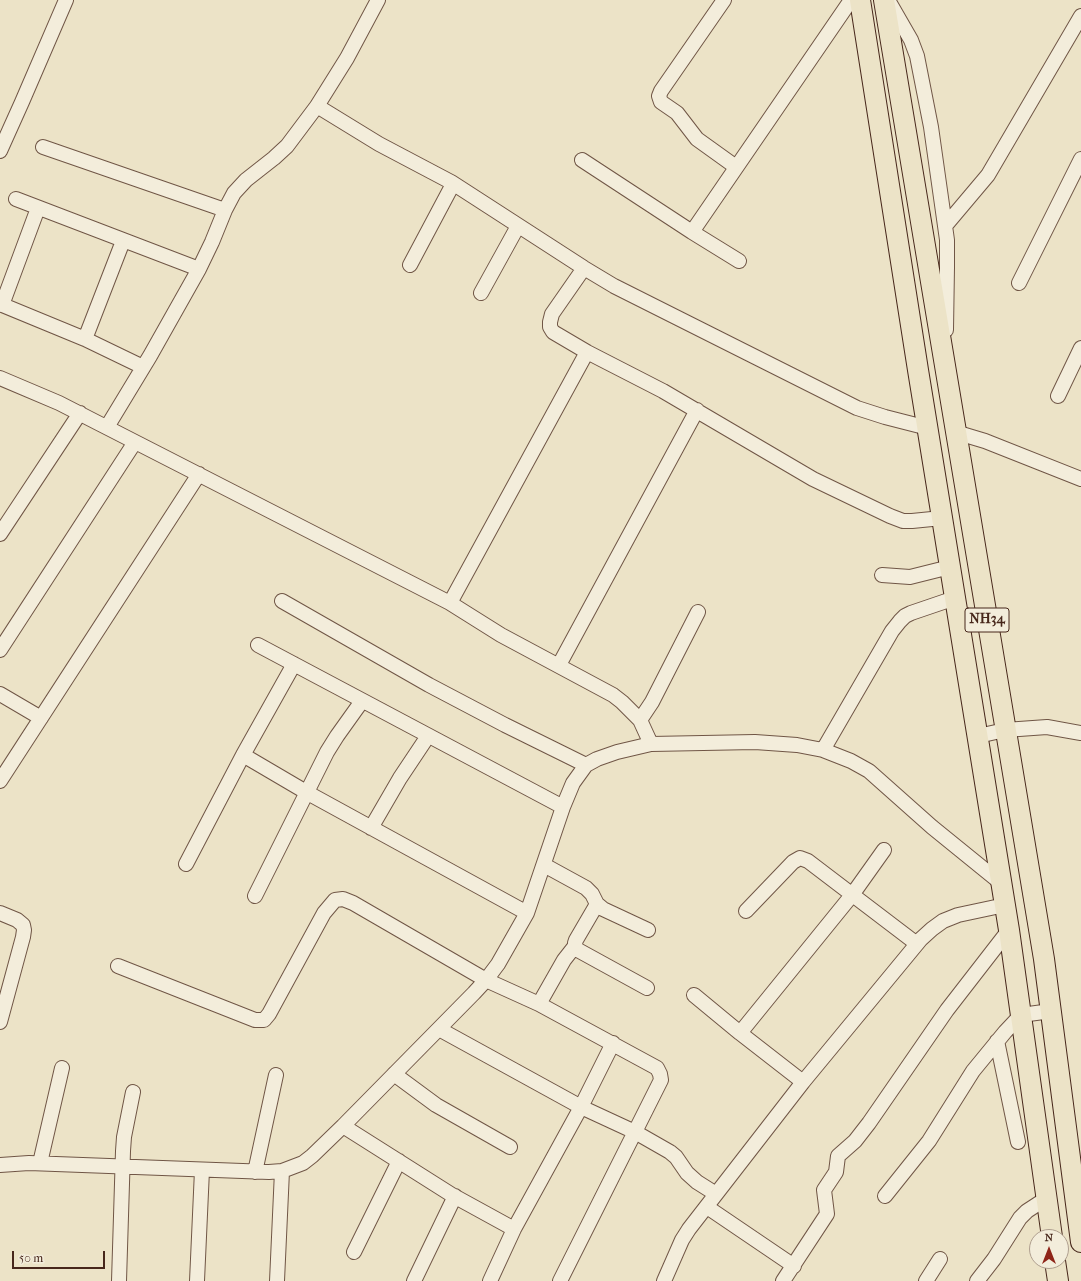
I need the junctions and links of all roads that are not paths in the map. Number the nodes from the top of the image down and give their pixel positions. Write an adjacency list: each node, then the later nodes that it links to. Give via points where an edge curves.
1 (66, 0): 10 (street)
2 (378, 0): 9 (street)
3 (724, 0): 14 (street, via 659,96 661,102 677,113 697,139)
4 (851, 0): 14 (street)
5 (860, 0): 40 (highway, NH34)
6 (884, 0): 34 (highway, NH34)
7 (888, 0): 20 (street, via 912,40 917,56 931,127)
8 (1081, 16): 20 (street, via 988,175)
9 (317, 106): 15 (street, via 379,144); 18 (street, via 287,146 234,193)
10 (1, 146)
11 (43, 147): 18 (street)
12 (1081, 159): 27 (street)
13 (582, 160): 21 (street)
14 (736, 167): 21 (street)
15 (453, 184): 19 (street); 24 (street)
16 (16, 199): 17 (street)
17 (38, 208): 22 (street); 29 (street)
18 (225, 210): 26 (street)
19 (518, 226): 25 (street); 28 (street)
20 (945, 226): 34 (street, via 948,267)
21 (692, 232): 23 (street)
22 (124, 240): 26 (street); 30 (street)
23 (739, 261)
24 (410, 265)
25 (584, 268): 32 (street, via 552,314 550,327 553,332); 40 (street, via 641,300 857,408)
26 (199, 269): 33 (street)
27 (1020, 283)
28 (481, 293)
29 (1, 304): 30 (street)
30 (85, 339): 33 (street)
31 (1081, 348): 36 (street)
32 (587, 352): 37 (street); 51 (street)
33 (143, 367): 39 (street)
34 (945, 369): 41 (highway, NH34)
35 (0, 378): 38 (street)
36 (1058, 396)
37 (697, 410): 45 (street, via 813,479 890,516 904,521); 56 (street)
38 (80, 414): 39 (street); 46 (street)
39 (106, 427): 42 (street)
40 (928, 428): 45 (highway, NH34)
41 (955, 432): 44 (street, via 985,441); 61 (highway, NH34)
42 (135, 442): 43 (street); 54 (street)
43 (199, 474): 51 (street); 59 (street)
44 (1081, 479)
45 (942, 518): 47 (highway, NH34)
46 (0, 534)
47 (950, 567): 48 (street, via 903,578); 49 (highway, NH34)
48 (882, 575)
49 (955, 598): 64 (highway, NH34); 66 (street, via 911,612 900,621)
50 (282, 601): 68 (street, via 429,685)
51 (450, 603): 56 (street, via 501,635)
52 (698, 612): 60 (street, via 652,702)
53 (258, 645): 55 (street)
54 (0, 650)
55 (294, 664): 58 (street); 67 (street)
56 (558, 665): 60 (street, via 613,695)
57 (0, 694): 59 (street)
58 (362, 700): 63 (street); 70 (street, via 336,736)
59 (42, 718): 69 (street)
60 (640, 720): 65 (street)
61 (1005, 730): 62 (street, via 1047,727); 64 (street); 93 (highway, NH34, via 1044,959)
62 (1081, 733)
63 (428, 736): 71 (street); 72 (street)
64 (978, 736): 76 (highway, NH34)
65 (651, 744): 66 (street, via 755,742); 68 (street, via 617,752)
66 (823, 750): 76 (street, via 851,761 869,772)
67 (243, 755): 70 (street); 74 (street)
68 (586, 765): 71 (street, via 573,783)
69 (0, 781)
70 (306, 792): 72 (street); 78 (street)
71 (563, 807): 75 (street)
72 (371, 828): 82 (street)
73 (884, 850): 77 (street)
74 (186, 864)
75 (544, 865): 79 (street, via 586,888); 82 (street)
76 (1001, 883): 80 (highway, NH34)
77 (852, 895): 81 (street, via 808,861 800,858 793,862); 86 (street); 97 (street)
78 (255, 896)
79 (597, 904): 84 (street); 87 (street)
80 (1005, 905): 85 (highway, NH34); 86 (street, via 958,915 943,921)
81 (746, 911)
82 (527, 912): 89 (street, via 498,964)
83 (0, 913): 95 (street, via 17,920 23,925 24,930)
84 (648, 930)
85 (1009, 930): 94 (highway, NH34); 127 (street, via 948,1010 869,1123 855,1141 838,1156 836,1172 824,1190 827,1214)
86 (917, 944): 103 (street)
87 (575, 946): 90 (street, via 579,952); 92 (street)
88 (118, 966): 89 (street, via 255,1020 264,1020 324,913 335,900 343,899)
89 (486, 980): 92 (street); 96 (street)
90 (647, 988)
91 (694, 995): 97 (street)
92 (539, 1004): 99 (street)
93 (1050, 1011): 94 (street); 124 (highway, NH34)
94 (1021, 1015): 98 (street); 120 (highway, NH34)
95 (0, 1022)
96 (439, 1029): 101 (street); 105 (street)
97 (740, 1033): 103 (street)
98 (997, 1041): 108 (street); 119 (street, via 973,1072 929,1141)
99 (613, 1043): 105 (street); 107 (street, via 651,1064 660,1074 661,1080)
100 (62, 1068): 111 (street)
101 (394, 1074): 106 (street); 109 (street, via 436,1105)
102 (276, 1075): 116 (street)
103 (803, 1082): 117 (street)
104 (133, 1092): 113 (street, via 124,1137)
105 (581, 1107): 107 (street); 122 (street)
106 (343, 1126): 110 (street); 115 (street, via 303,1163)
107 (634, 1132): 117 (street, via 670,1152 697,1182); 134 (street)
108 (1018, 1142)
109 (510, 1147)
110 (399, 1161): 118 (street); 125 (street)
111 (40, 1163): 112 (street); 113 (street)
112 (0, 1164)
113 (122, 1166): 114 (street); 129 (street)
114 (202, 1170): 116 (street); 130 (street)
115 (282, 1171): 116 (street); 131 (street)
116 (255, 1172)
117 (716, 1194): 121 (street)
118 (456, 1196): 122 (street); 132 (street)
119 (885, 1196)
120 (1046, 1198): 123 (highway, NH34); 138 (street, via 1020,1218)
121 (707, 1207): 127 (street); 135 (street, via 682,1240)
122 (514, 1229): 133 (street)
123 (1051, 1229)
124 (1081, 1242)
125 (354, 1252)
126 (940, 1259): 137 (street)
127 (794, 1266): 136 (street)
128 (1056, 1269): 139 (highway)
129 (119, 1281)
130 (197, 1281)
131 (277, 1281)
132 (414, 1281)
133 (490, 1281)
134 (560, 1281)
135 (664, 1281)
136 (783, 1281)
137 (926, 1281)
138 (977, 1281)
139 (1058, 1281)

